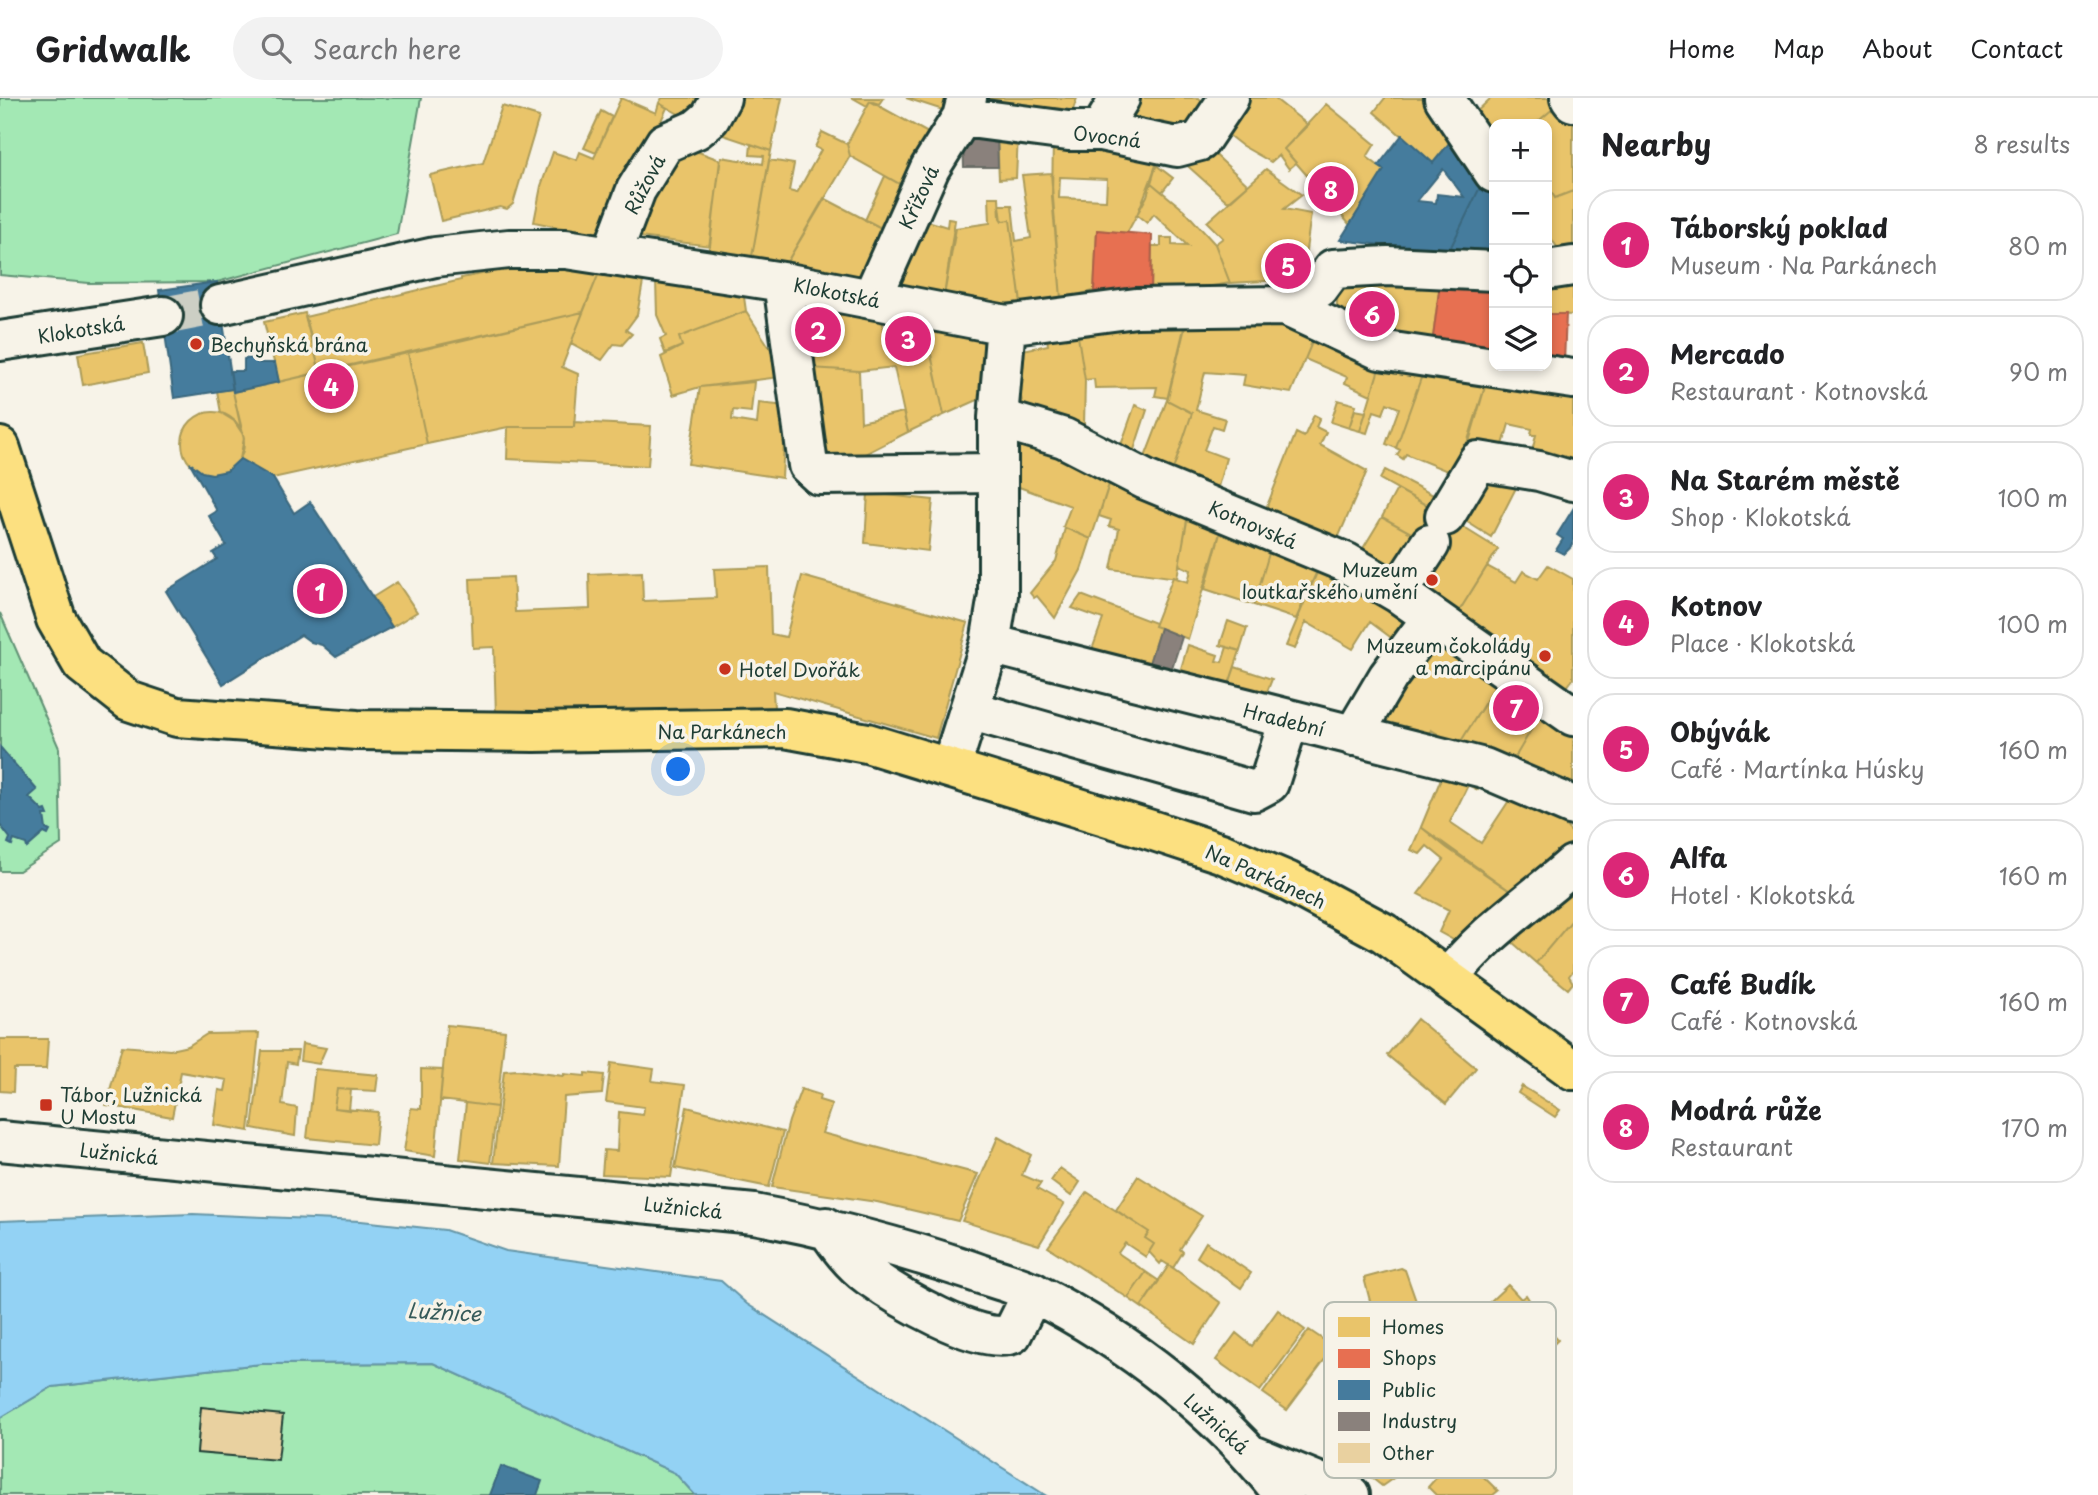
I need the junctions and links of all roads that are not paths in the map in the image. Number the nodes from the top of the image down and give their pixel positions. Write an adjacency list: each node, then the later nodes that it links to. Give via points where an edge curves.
1 (721, 98): 10 (street, Růžová, via 710,118 697,129 665,143 636,190)
2 (1120, 98): 8 (street)
3 (1229, 98): 8 (street, Ovocná, via 1200,141 1177,147)
4 (1444, 98): 9 (street)
5 (1570, 98): 6 (street)
6 (1573, 102)
7 (965, 107): 8 (street, Ovocná, via 1068,131); 13 (street, Křížová, via 930,167)
8 (1100, 131)
9 (1489, 166)
10 (611, 256): 12 (street, Klokotská); 14 (street, Klokotská, via 509,248 435,257)
11 (1489, 271): 15 (street, via 1388,265 1333,269 1319,288)
12 (783, 282): 13 (street, Klokotská); 22 (street, via 808,465 819,475)
13 (872, 298): 17 (street, Klokotská)
14 (220, 305)
15 (1285, 306): 17 (street, Klokotská, via 1136,308); 19 (street, Klokotská, via 1380,350)
16 (163, 316): 18 (street, Klokotská)
17 (1006, 325): 20 (street)
18 (0, 341)
19 (1573, 379)
20 (998, 418): 22 (street); 24 (street, Kotnovská, via 1064,438 1146,480 1345,562)
21 (0, 447): 31 (main road, Na Parkánech, via 56,620 75,655 129,701 177,717 356,730 785,729 867,743)
22 (997, 472): 26 (street, via 998,595)
23 (1573, 481): 24 (street, via 1478,461)
24 (1398, 593): 25 (street, Kotnovská)
25 (1432, 618): 28 (street, Kotnovská); 30 (street, via 1388,677)
26 (990, 644): 27 (street); 29 (street, Hradební)
27 (969, 710): 29 (street, via 1254,790 1269,783); 31 (street)
28 (1573, 716)
29 (1289, 720): 30 (street, Hradební)
30 (1353, 736): 32 (street, Hradební, via 1484,768)
31 (951, 767): 34 (main road, Na Parkánech, via 1221,853 1287,881 1384,933)
32 (1573, 806)
33 (1573, 865): 34 (street, via 1483,938)
34 (1449, 978): 35 (main road, Na Parkánech)
35 (1573, 1070)
36 (0, 1141): 37 (street, Lužnická, via 754,1214)
37 (826, 1227): 38 (street, Lužnická); 38 (street, via 868,1275 935,1315 985,1334 1012,1334)
38 (1033, 1292): 39 (street, Lužnická, via 1154,1368)
39 (1253, 1455): 40 (street, Lužnická); 41 (street)
40 (1284, 1495)
41 (1350, 1495)

